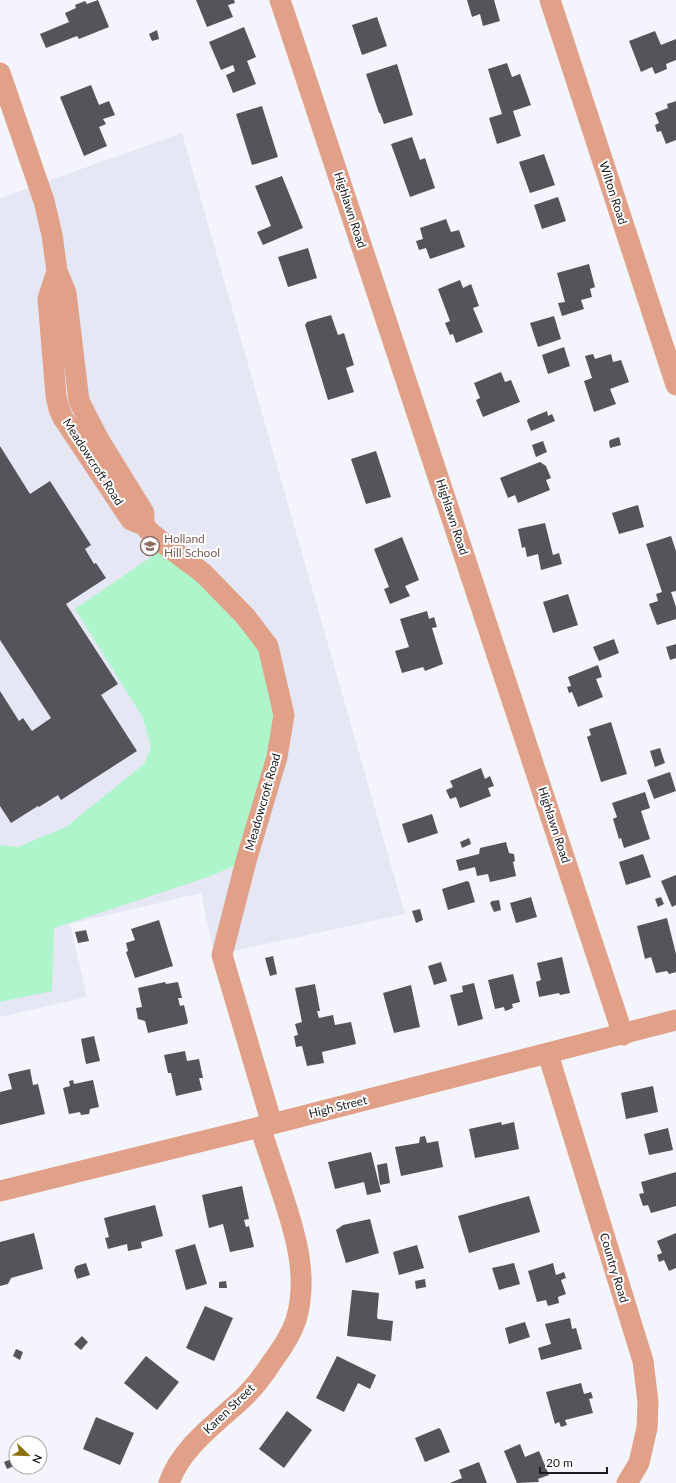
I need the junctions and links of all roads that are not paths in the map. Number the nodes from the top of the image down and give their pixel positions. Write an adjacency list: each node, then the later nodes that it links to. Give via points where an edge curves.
1 (280, 0): 6 (street, Highlawn Road)
2 (550, 0): 4 (street, Wilton Road)
3 (0, 73): 8 (street, Meadowcroft Road, via 44,201 57,271 66,293 79,401 98,440 144,513 144,525 167,546 203,572 245,616 268,646 284,715 277,757 246,860 222,956)
4 (676, 385)
5 (676, 1020): 6 (street, High Street)
6 (623, 1035): 7 (street, High Street)
7 (548, 1054): 8 (street, High Street); 11 (street, Country Road, via 643,1361 648,1402 647,1428 639,1463)
8 (266, 1126): 9 (street, High Street); 10 (street, Karen Street, via 295,1230 300,1261 301,1291 296,1321 283,1347 254,1387 196,1441 172,1474)
9 (0, 1190)
10 (169, 1483)
11 (628, 1483)

